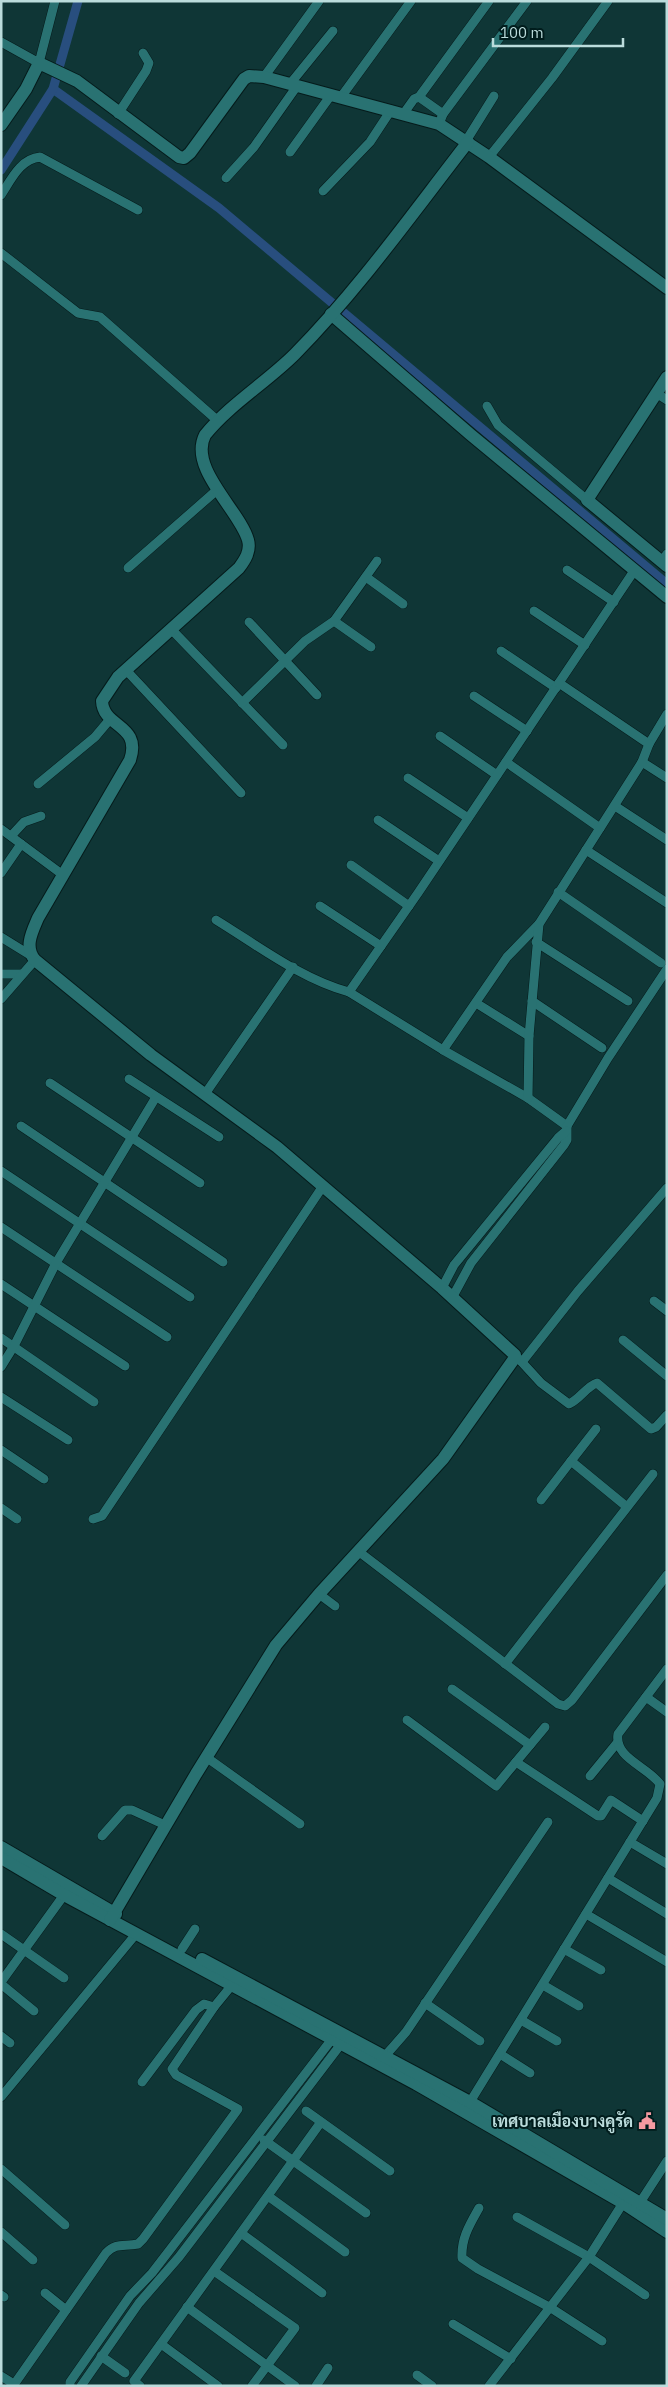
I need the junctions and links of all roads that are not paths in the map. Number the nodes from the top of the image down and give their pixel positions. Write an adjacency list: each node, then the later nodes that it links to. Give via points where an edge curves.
1 (55, 1): 10 (street)
2 (319, 1): 11 (street)
3 (411, 1): 13 (street)
4 (489, 1): 14 (street)
5 (527, 1): 19 (street)
6 (608, 1): 23 (street)
7 (333, 30): 12 (street)
8 (1, 41): 10 (street)
9 (143, 53): 18 (street, via 149,63 146,71)
10 (41, 64): 18 (street, via 70,77); 20 (street)
11 (264, 77): 12 (street); 18 (street, via 244,79 184,158 179,158)
12 (294, 85): 13 (street); 24 (street, via 254,147)
13 (336, 96): 16 (street); 22 (street)
14 (419, 96): 17 (street); 19 (street)
15 (494, 96): 21 (street)
16 (392, 110): 17 (street); 25 (street, via 370,142)
17 (404, 113): 19 (street)
18 (118, 114)
19 (441, 119): 21 (street)
20 (1, 125)
21 (467, 141): 23 (street); 30 (street)
22 (290, 152)
23 (489, 157): 29 (street)
24 (226, 178)
25 (323, 190)
26 (1, 195): 27 (street, via 20,167 40,157)
27 (138, 210)
28 (1, 253): 35 (street, via 78,313 100,317)
29 (667, 288)
30 (332, 312): 35 (street, via 273,375); 42 (street, via 470,434)
31 (667, 377): 32 (street)
32 (656, 392): 33 (street); 37 (street, via 631,436)
33 (667, 400)
34 (487, 406): 37 (street, via 498,425)
35 (218, 421): 36 (street, via 205,435 201,445)
36 (216, 490): 40 (street); 50 (street, via 248,539 247,557)
37 (587, 500): 38 (street)
38 (665, 561)
39 (377, 562): 43 (street)
40 (128, 568)
41 (567, 570): 45 (street)
42 (634, 571): 44 (street); 45 (street)
43 (366, 577): 46 (street); 48 (street)
44 (667, 597)
45 (614, 602): 51 (street)
46 (404, 604)
47 (534, 611): 51 (street)
48 (334, 621): 52 (street); 54 (street, via 305,641)
49 (249, 622): 54 (street)
50 (172, 630): 55 (street); 59 (street)
51 (585, 645): 56 (street)
52 (371, 647)
53 (502, 651): 56 (street)
54 (285, 661): 57 (street); 59 (street)
55 (126, 670): 61 (street, via 102,701 102,707); 72 (street)
56 (558, 685): 62 (street); 64 (street)
57 (317, 695)
58 (474, 696): 62 (street)
59 (242, 703): 65 (street)
60 (667, 714): 64 (street)
61 (111, 718): 71 (street, via 95,736); 86 (street, via 131,739 134,748)
62 (527, 731): 66 (street)
63 (440, 736): 68 (street)
64 (649, 744): 67 (street)
65 (283, 746)
66 (506, 762): 68 (street); 77 (street)
67 (642, 762): 70 (street); 73 (street)
68 (497, 775): 75 (street)
69 (408, 778): 75 (street)
70 (667, 778)
71 (38, 784)
72 (241, 793)
73 (615, 806): 77 (street); 80 (street)
74 (41, 816): 79 (street, via 24,822)
75 (468, 818): 83 (street)
76 (378, 820): 83 (street)
77 (600, 828): 82 (street)
78 (1, 829): 79 (street)
79 (10, 836): 81 (street)
80 (667, 840)
81 (21, 844): 85 (street); 86 (street)
82 (586, 850): 87 (street); 88 (street)
83 (439, 861): 90 (street)
84 (351, 865): 90 (street)
85 (1, 873)
86 (63, 875): 96 (street, via 30,937)
87 (558, 892): 92 (street); 97 (street)
88 (667, 903)
89 (320, 906): 95 (street)
90 (408, 906): 95 (street)
91 (216, 920): 98 (street)
92 (539, 924): 94 (street); 105 (street, via 528,932 507,958)
93 (1, 937): 96 (street)
94 (536, 942): 103 (street); 104 (street)
95 (381, 946): 101 (street)
96 (33, 958): 100 (street); 111 (street, via 151,1055)
97 (664, 966): 115 (street)
98 (293, 967): 101 (street); 111 (street)
99 (1, 974): 100 (street)
100 (21, 974): 102 (street)
101 (349, 992): 108 (street)
102 (1, 999)
103 (532, 1001): 106 (street); 107 (street)
104 (628, 1001)
105 (476, 1003): 106 (street); 108 (street)
106 (529, 1036): 113 (street)
107 (602, 1048)
108 (443, 1050): 113 (street)
109 (129, 1079): 112 (street)
110 (50, 1083): 117 (street)
111 (205, 1094): 121 (street)
112 (156, 1097): 116 (street); 117 (street)
113 (528, 1098): 115 (street)
114 (21, 1126): 119 (street)
115 (566, 1129): 128 (street, via 454,1265); 130 (street, via 564,1145 472,1263)
116 (218, 1137)
117 (133, 1138): 119 (street); 120 (street)
118 (1, 1171): 123 (street)
119 (106, 1182): 123 (street); 125 (street)
120 (200, 1183)
121 (323, 1186): 128 (street); 154 (street, via 107,1509 102,1516)
122 (667, 1188): 138 (street)
123 (81, 1223): 126 (street); 129 (street)
124 (1, 1227): 126 (street)
125 (223, 1262)
126 (56, 1263): 132 (street); 134 (street)
127 (1, 1284): 132 (street)
128 (442, 1288): 130 (street)
129 (190, 1297)
130 (452, 1298): 138 (street)
131 (654, 1301): 133 (street)
132 (33, 1305): 137 (street); 139 (street)
133 (667, 1311)
134 (167, 1337)
135 (1, 1338): 137 (street)
136 (623, 1340): 141 (street)
137 (14, 1346): 140 (street); 143 (street)
138 (519, 1358): 144 (street, via 541,1383 569,1404 598,1383 651,1429); 156 (street, via 514,1360 443,1459)
139 (125, 1366)
140 (1, 1368)
141 (667, 1376)
142 (1, 1397): 146 (street)
143 (94, 1402)
144 (666, 1418)
145 (596, 1429): 148 (street)
146 (68, 1440)
147 (1, 1450): 150 (street)
148 (571, 1461): 151 (street); 152 (street)
149 (653, 1474): 152 (street)
150 (44, 1478)
151 (541, 1500)
152 (627, 1507): 160 (street)
153 (1, 1508): 155 (street)
154 (93, 1518)
155 (17, 1519)
156 (358, 1551): 158 (street); 160 (street)
157 (667, 1575): 160 (street, via 565,1706)
158 (319, 1594): 159 (street); 169 (street, via 276,1645)
159 (335, 1606)
160 (505, 1664)
161 (667, 1669): 163 (street)
162 (452, 1690): 168 (street)
163 (646, 1697): 164 (street); 167 (street, via 618,1734)
164 (667, 1712)
165 (407, 1720): 170 (street, via 496,1786)
166 (545, 1727): 168 (street)
167 (617, 1743): 171 (street); 173 (street, via 622,1752 654,1776 660,1784)
168 (530, 1745): 170 (street)
169 (206, 1757): 176 (street); 177 (street)
170 (516, 1762): 174 (street, via 598,1816 610,1800)
171 (590, 1776)
172 (667, 1781): 173 (street)
173 (659, 1790): 174 (street)
174 (643, 1821): 179 (street)
175 (548, 1822): 200 (street)
176 (300, 1824)
177 (165, 1825): 178 (street, via 125,1810); 187 (street)
178 (102, 1836)
179 (630, 1842): 182 (street); 183 (street)
180 (1, 1847): 187 (street)
181 (1, 1858): 184 (street)
182 (667, 1864)
183 (608, 1878): 185 (street); 186 (street)
184 (64, 1895): 187 (street); 193 (street)
185 (586, 1914): 192 (street); 194 (street)
186 (667, 1914)
187 (112, 1916): 190 (street); 191 (street)
188 (195, 1929): 191 (street)
189 (1, 1934): 193 (street)
190 (136, 1934): 198 (street); 214 (street)
191 (182, 1949): 211 (street)
192 (564, 1949): 195 (street); 199 (street)
193 (25, 1950): 196 (street); 197 (street)
194 (667, 1962)
195 (600, 1970)
196 (64, 1978)
197 (1, 1983): 203 (street)
198 (232, 1985): 202 (street); 206 (street)
199 (542, 1985): 201 (street); 204 (street)
200 (425, 2003): 207 (street); 211 (street)
201 (578, 2006)
202 (214, 2007): 213 (street, via 204,2004 196,2010); 248 (street, via 172,2069 176,2075 238,2109 143,2239 138,2244 112,2247)
203 (34, 2011)
204 (521, 2020): 208 (street); 210 (street)
205 (1, 2036): 209 (street)
206 (337, 2041): 215 (street); 218 (street); 219 (street)
207 (480, 2041)
208 (557, 2041)
209 (10, 2042)
210 (500, 2054): 212 (street); 215 (street)
211 (385, 2056): 215 (street)
212 (530, 2072)
213 (142, 2082)
214 (1, 2097)
215 (468, 2107): 225 (street)
216 (306, 2111): 217 (street)
217 (321, 2122): 220 (street); 223 (street)
218 (258, 2136): 219 (street); 233 (street)
219 (268, 2142): 220 (street); 236 (street)
220 (293, 2160): 224 (street); 228 (street)
221 (667, 2161): 226 (street)
222 (1, 2169): 231 (street)
223 (390, 2172)
224 (268, 2196): 235 (street); 238 (street)
225 (626, 2199): 226 (street); 240 (street)
226 (638, 2206): 230 (street); 234 (street)
227 (480, 2208): 247 (street, via 465,2233 462,2258)
228 (366, 2213)
229 (517, 2217): 240 (street)
230 (667, 2219)
231 (65, 2226)
232 (1, 2232): 241 (street)
233 (182, 2232): 236 (street); 237 (street)
234 (667, 2232)
235 (241, 2233): 242 (street); 244 (street)
236 (192, 2240): 239 (street)
237 (170, 2249): 239 (street); 260 (street, via 130,2296)
238 (346, 2252)
239 (179, 2256): 252 (street, via 139,2303)
240 (589, 2257): 245 (street); 247 (street)
241 (33, 2260)
242 (214, 2271): 246 (street); 254 (street, via 296,2328)
243 (45, 2293): 248 (street)
244 (322, 2293)
245 (645, 2295)
246 (187, 2307): 251 (street); 254 (street)
247 (551, 2308): 250 (street); 253 (street)
248 (66, 2310): 259 (street)
249 (453, 2324): 253 (street)
250 (602, 2341)
251 (161, 2344): 262 (street, via 134,2381); 263 (street)
252 (101, 2356): 256 (street); 261 (street)
253 (511, 2359): 268 (street)
254 (268, 2366): 264 (street); 265 (street)
255 (328, 2368): 266 (street)
256 (125, 2373)
257 (417, 2375): 267 (street)
258 (1, 2376): 259 (street)
259 (13, 2385)
260 (70, 2386)
261 (81, 2386)
262 (140, 2386)
263 (218, 2386)
264 (252, 2386)
265 (295, 2386)
266 (316, 2386)
267 (432, 2386)
268 (489, 2386)

